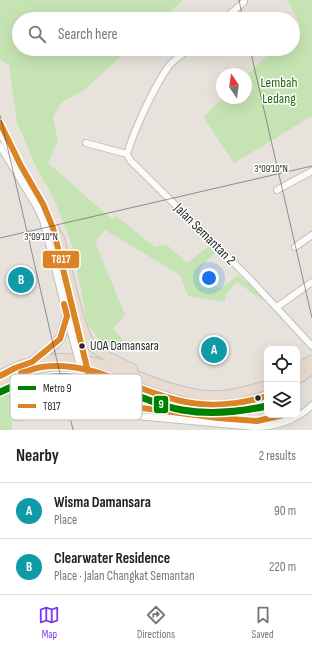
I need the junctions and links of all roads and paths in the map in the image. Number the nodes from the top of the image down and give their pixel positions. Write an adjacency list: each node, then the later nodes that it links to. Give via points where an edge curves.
1 (244, 2): 2 (street)
2 (232, 12)
3 (181, 56): 8 (street, via 169,66 151,97)
4 (0, 123): 9 (street)
5 (0, 134): 9 (street)
6 (86, 143): 8 (street)
7 (0, 146): 17 (street, via 40,213)
8 (127, 154): 16 (street, Jalan Semantan 2, via 130,160)
9 (21, 166): 12 (street, via 44,204)
10 (312, 172): 11 (street)
11 (277, 190)
12 (53, 228): 18 (street); 33 (highway, via 60,239 86,338 100,353)
13 (312, 235): 14 (street)
14 (295, 247)
15 (312, 282): 16 (street)
16 (277, 307): 19 (street, Jalan Semantan 2)
17 (67, 316): 18 (street); 21 (highway, via 60,338)
18 (75, 335): 25 (street, bridge)
19 (312, 346)
20 (312, 360): 22 (highway)
21 (32, 362): 27 (highway, via 72,358 99,363); 28 (highway)
22 (300, 366)
23 (312, 369): 31 (highway)
24 (20, 374): 26 (highway, via 41,368 66,366)
25 (85, 374)
26 (104, 374)
27 (130, 374)
28 (0, 376)
29 (10, 378): 32 (highway)
30 (142, 378): 33 (highway)
31 (300, 378)
32 (0, 384)
33 (163, 386): 34 (highway, via 202,395 223,396)
34 (264, 386)
35 (142, 388): 36 (highway, via 177,400 203,404 230,404)
36 (264, 397)
37 (312, 405): 39 (street, via 289,421 266,427)
38 (142, 408): 40 (street, via 218,418 257,421)
39 (142, 416)
40 (270, 418)

